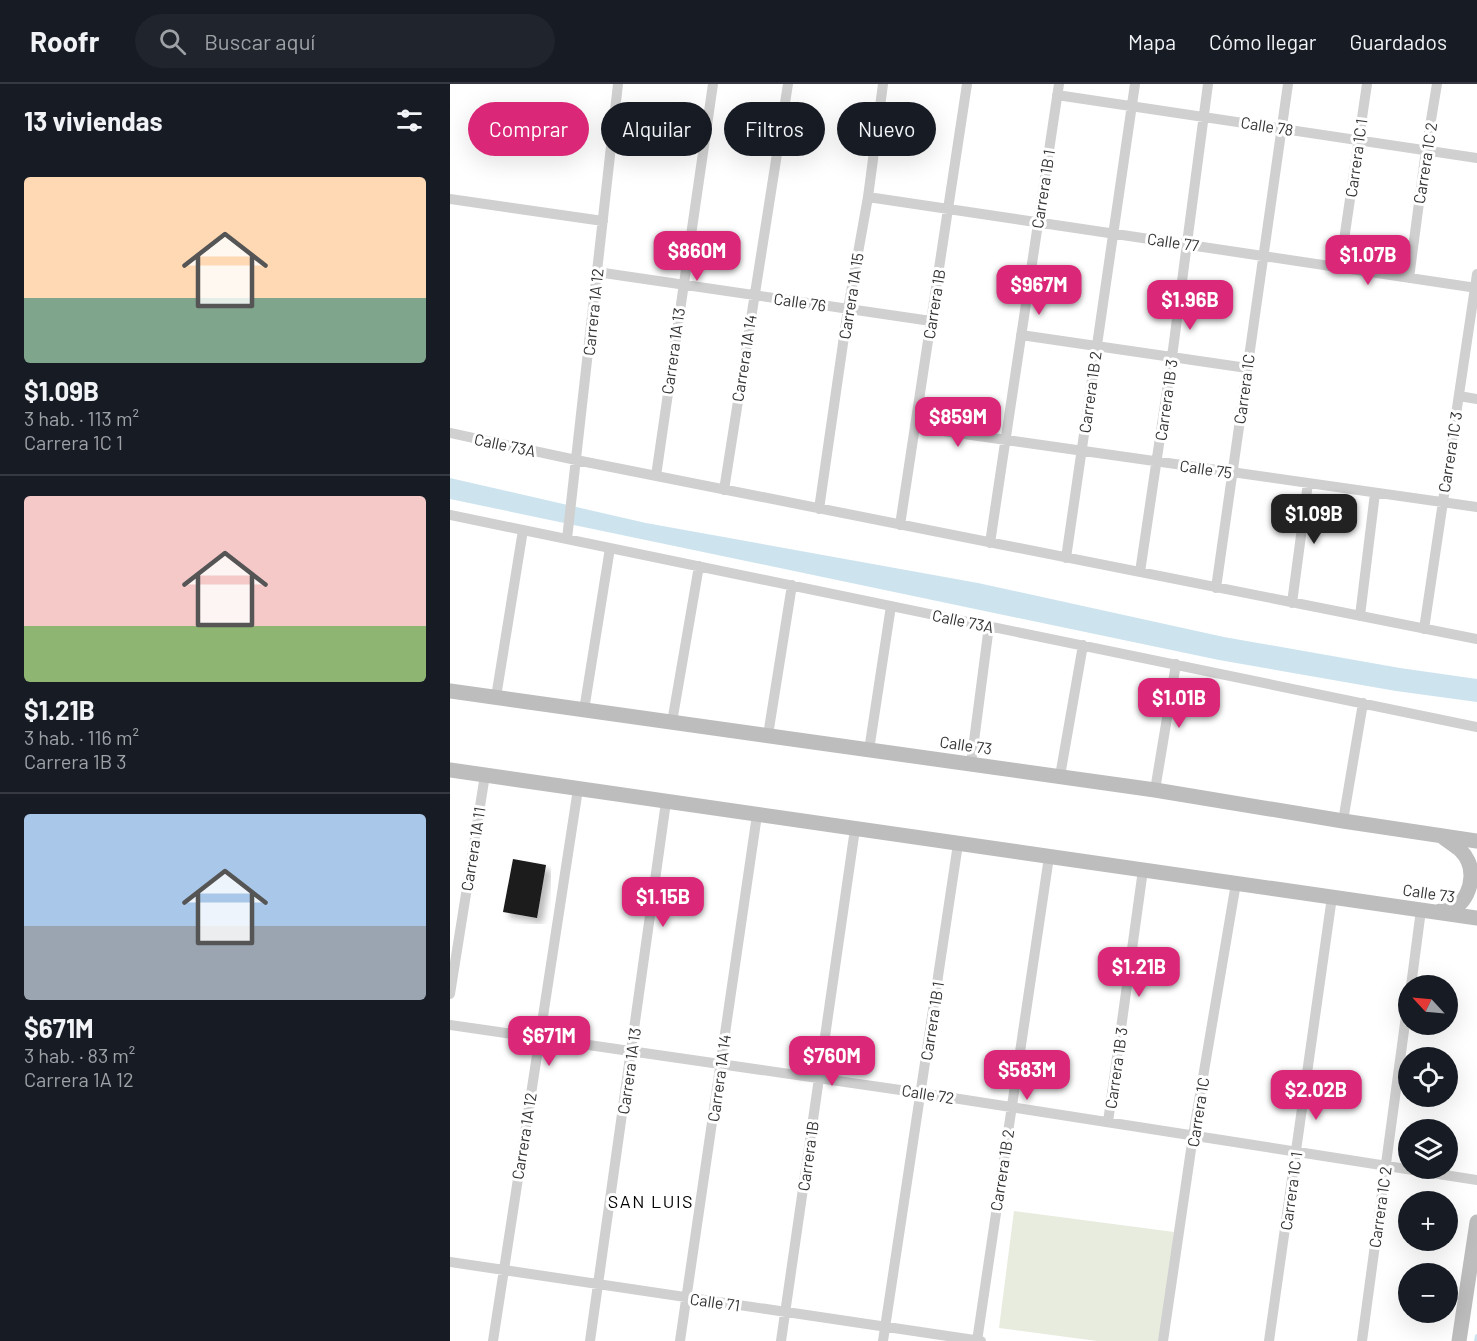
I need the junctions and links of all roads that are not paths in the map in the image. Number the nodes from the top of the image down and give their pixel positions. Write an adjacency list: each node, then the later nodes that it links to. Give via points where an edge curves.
1 (618, 84): 21 (street, Carrera 1A 12)
2 (713, 84): 30 (street, Carrera 1A 13)
3 (788, 84): 32 (street, Carrera 1A 14)
4 (883, 84): 18 (street, Carrera 1A 15)
5 (967, 84): 20 (street, Carrera 1B)
6 (1135, 84): 12 (street, Carrera 1B 2)
7 (1208, 84): 13 (street, Carrera 1B 3)
8 (1288, 84): 14 (street, Carrera 1C)
9 (1366, 84): 15 (street, Carrera 1C 1)
10 (1437, 84): 16 (street, Carrera 1C 2)
11 (1058, 89): 12 (street, Calle 78); 22 (street, Carrera 1B 1)
12 (1132, 106): 13 (street, Calle 78); 23 (street, Carrera 1B 2)
13 (1203, 117): 14 (street, Calle 78); 24 (street, Carrera 1B 3)
14 (1282, 129): 15 (street, Calle 78); 25 (street, Carrera 1C)
15 (1358, 140): 16 (street, Calle 78); 26 (street, Carrera 1C 1)
16 (1426, 150): 17 (street, Calle 78); 29 (street, Carrera 1C 2)
17 (1477, 158)
18 (868, 197): 20 (street, Calle 77); 33 (street, Carrera 1A 15)
19 (450, 199): 21 (street)
20 (948, 209): 22 (street, Calle 77); 34 (street, Carrera 1B)
21 (603, 222): 27 (street, Carrera 1A 12)
22 (1038, 222): 23 (street, Calle 77); 35 (street, Carrera 1B 1)
23 (1113, 234): 24 (street, Calle 77); 36 (street, Carrera 1B 2)
24 (1187, 244): 25 (street, Calle 77); 37 (street, Carrera 1B 3)
25 (1263, 256): 26 (street, Calle 77); 38 (street, Carrera 1C)
26 (1340, 267): 29 (street, Calle 77)
27 (597, 272): 30 (street, Calle 76); 46 (street, Carrera 1A 12)
28 (1477, 274): 31 (street, Carrera 1C 3)
29 (1408, 278): 31 (street, Calle 77)
30 (682, 285): 32 (street, Calle 76); 48 (street, Carrera 1A 13)
31 (1476, 288): 39 (street, Carrera 1C 3)
32 (754, 295): 33 (street, Calle 76); 50 (street, Carrera 1A 14)
33 (848, 309): 34 (street, Calle 76); 54 (street, Carrera 1A 15)
34 (931, 321): 41 (street, Carrera 1B)
35 (1021, 334): 36 (street); 43 (street, Carrera 1B 1)
36 (1097, 346): 37 (street); 44 (street, Carrera 1B 2)
37 (1172, 357): 38 (street); 45 (street, Carrera 1B 3)
38 (1247, 368): 47 (street, Carrera 1C)
39 (1459, 396): 40 (street); 52 (street, Carrera 1C 3)
40 (1477, 399)
41 (915, 427): 43 (street, Calle 75); 56 (street, Carrera 1B)
42 (450, 433): 46 (street, Calle 73A)
43 (1006, 440): 44 (street, Calle 75); 59 (street, Carrera 1B 1)
44 (1082, 451): 45 (street, Calle 75); 61 (street, Carrera 1B 2)
45 (1157, 462): 47 (street, Calle 75); 63 (street, Carrera 1B 3)
46 (575, 465): 48 (street, Calle 73A); 58 (street, Carrera 1A 12)
47 (1232, 473): 49 (street, Calle 75); 65 (street, Carrera 1C)
48 (656, 476): 50 (street, Calle 73A)
49 (1308, 483): 51 (street, Calle 75); 66 (street)
50 (724, 490): 54 (street, Calle 73A)
51 (1374, 493): 52 (street, Calle 75); 68 (street)
52 (1443, 502): 53 (street, Calle 75); 70 (street, Carrera 1C 3)
53 (1477, 507)
54 (819, 509): 56 (street, Calle 73A)
55 (450, 515): 57 (street, Calle 73A)
56 (900, 525): 59 (street, Calle 73A)
57 (524, 530): 58 (street, Calle 73A); 75 (street)
58 (568, 535): 60 (street, Calle 73A)
59 (990, 543): 61 (street, Calle 73A)
60 (610, 548): 62 (street, Calle 73A); 77 (street)
61 (1066, 558): 63 (street, Calle 73A)
62 (699, 566): 64 (street, Calle 73A); 78 (street)
63 (1140, 573): 65 (street, Calle 73A)
64 (792, 585): 67 (street, Calle 73A); 80 (street)
65 (1216, 588): 66 (street, Calle 73A)
66 (1292, 603): 68 (street, Calle 73A)
67 (891, 606): 69 (street, Calle 73A); 81 (street)
68 (1359, 616): 70 (street, Calle 73A)
69 (989, 626): 72 (street, Calle 73A); 82 (street)
70 (1424, 629): 71 (street, Calle 73A)
71 (1477, 639)
72 (1083, 645): 73 (street, Calle 73A); 85 (street)
73 (1176, 664): 76 (street, Calle 73A); 87 (street)
74 (453, 692): 75 (main road, Calle 73)
75 (496, 697): 77 (main road, Calle 73)
76 (1363, 703): 79 (street, Calle 73A); 90 (street)
77 (584, 710): 78 (main road, Calle 73)
78 (672, 722): 80 (main road, Calle 73)
79 (1477, 727)
80 (768, 735): 81 (main road, Calle 73)
81 (869, 750): 82 (main road, Calle 73)
82 (971, 764): 85 (main road, Calle 73)
83 (450, 770): 84 (main road, Calle 73)
84 (485, 776): 86 (main road, Calle 73); 102 (street, Carrera 1A 11)
85 (1060, 776): 87 (main road, Calle 73)
86 (578, 789): 88 (main road, Calle 73); 105 (street, Carrera 1A 12)
87 (1155, 790): 90 (main road, Calle 73)
88 (666, 802): 89 (main road, Calle 73); 106 (street, Carrera 1A 13)
89 (757, 814): 91 (main road, Calle 73); 107 (street, Carrera 1A 14)
90 (1343, 821): 92 (main road, Calle 73)
91 (855, 829): 94 (main road, Calle 73); 108 (street, Carrera 1B)
92 (1440, 836): 93 (main road, Calle 73); 99 (main road, via 1464,854 1471,867 1471,881 1458,905 1445,912)
93 (1477, 841)
94 (958, 844): 95 (main road, Calle 73); 109 (street, Carrera 1B 1)
95 (1049, 857): 96 (main road, Calle 73); 110 (street, Carrera 1B 2)
96 (1143, 870): 97 (main road, Calle 73); 111 (street, Carrera 1B 3)
97 (1236, 883): 98 (main road, Calle 73); 112 (street, Carrera 1C)
98 (1332, 897): 99 (main road, Calle 73); 113 (street, Carrera 1C 1)
99 (1426, 911): 100 (main road, Calle 73); 101 (street)
100 (1477, 918)
101 (1413, 975)
102 (450, 994)
103 (450, 1025): 105 (street, Calle 72)
104 (1403, 1035): 114 (street, Carrera 1C 2)
105 (540, 1038): 106 (street, Calle 72); 118 (street, Carrera 1A 12)
106 (632, 1051): 107 (street, Calle 72); 119 (street, Carrera 1A 13)
107 (721, 1064): 108 (street, Calle 72); 120 (street, Carrera 1A 14)
108 (819, 1078): 109 (street, Calle 72); 121 (street, Carrera 1B)
109 (921, 1093): 110 (street, Calle 72); 122 (street, Carrera 1B 1)
110 (1012, 1107): 111 (street, Calle 72); 128 (street, Carrera 1B 2)
111 (1108, 1122): 112 (street, Calle 72)
112 (1193, 1136): 113 (street, Calle 72); 129 (street, Carrera 1C)
113 (1297, 1152): 114 (street, Calle 72); 130 (street, Carrera 1C 1)
114 (1386, 1166): 115 (street, Calle 72); 131 (street, Carrera 1C 2)
115 (1477, 1180)
116 (1477, 1222): 132 (main road)
117 (450, 1262): 118 (street, Calle 71)
118 (504, 1270): 119 (street, Calle 71); 123 (street, Carrera 1A 12)
119 (599, 1284): 120 (street, Calle 71); 124 (street, Carrera 1A 13)
120 (687, 1298): 121 (street, Calle 71); 125 (street, Carrera 1A 14)
121 (785, 1312): 122 (street, Calle 71); 126 (street, Carrera 1B)
122 (885, 1327): 127 (street, Carrera 1B 1); 128 (street, Calle 71)
123 (493, 1341)
124 (590, 1341)
125 (680, 1341)
126 (781, 1341)
127 (883, 1341)
128 (978, 1341)
129 (1163, 1341)
130 (1269, 1341)
131 (1362, 1341)
132 (1459, 1341)

